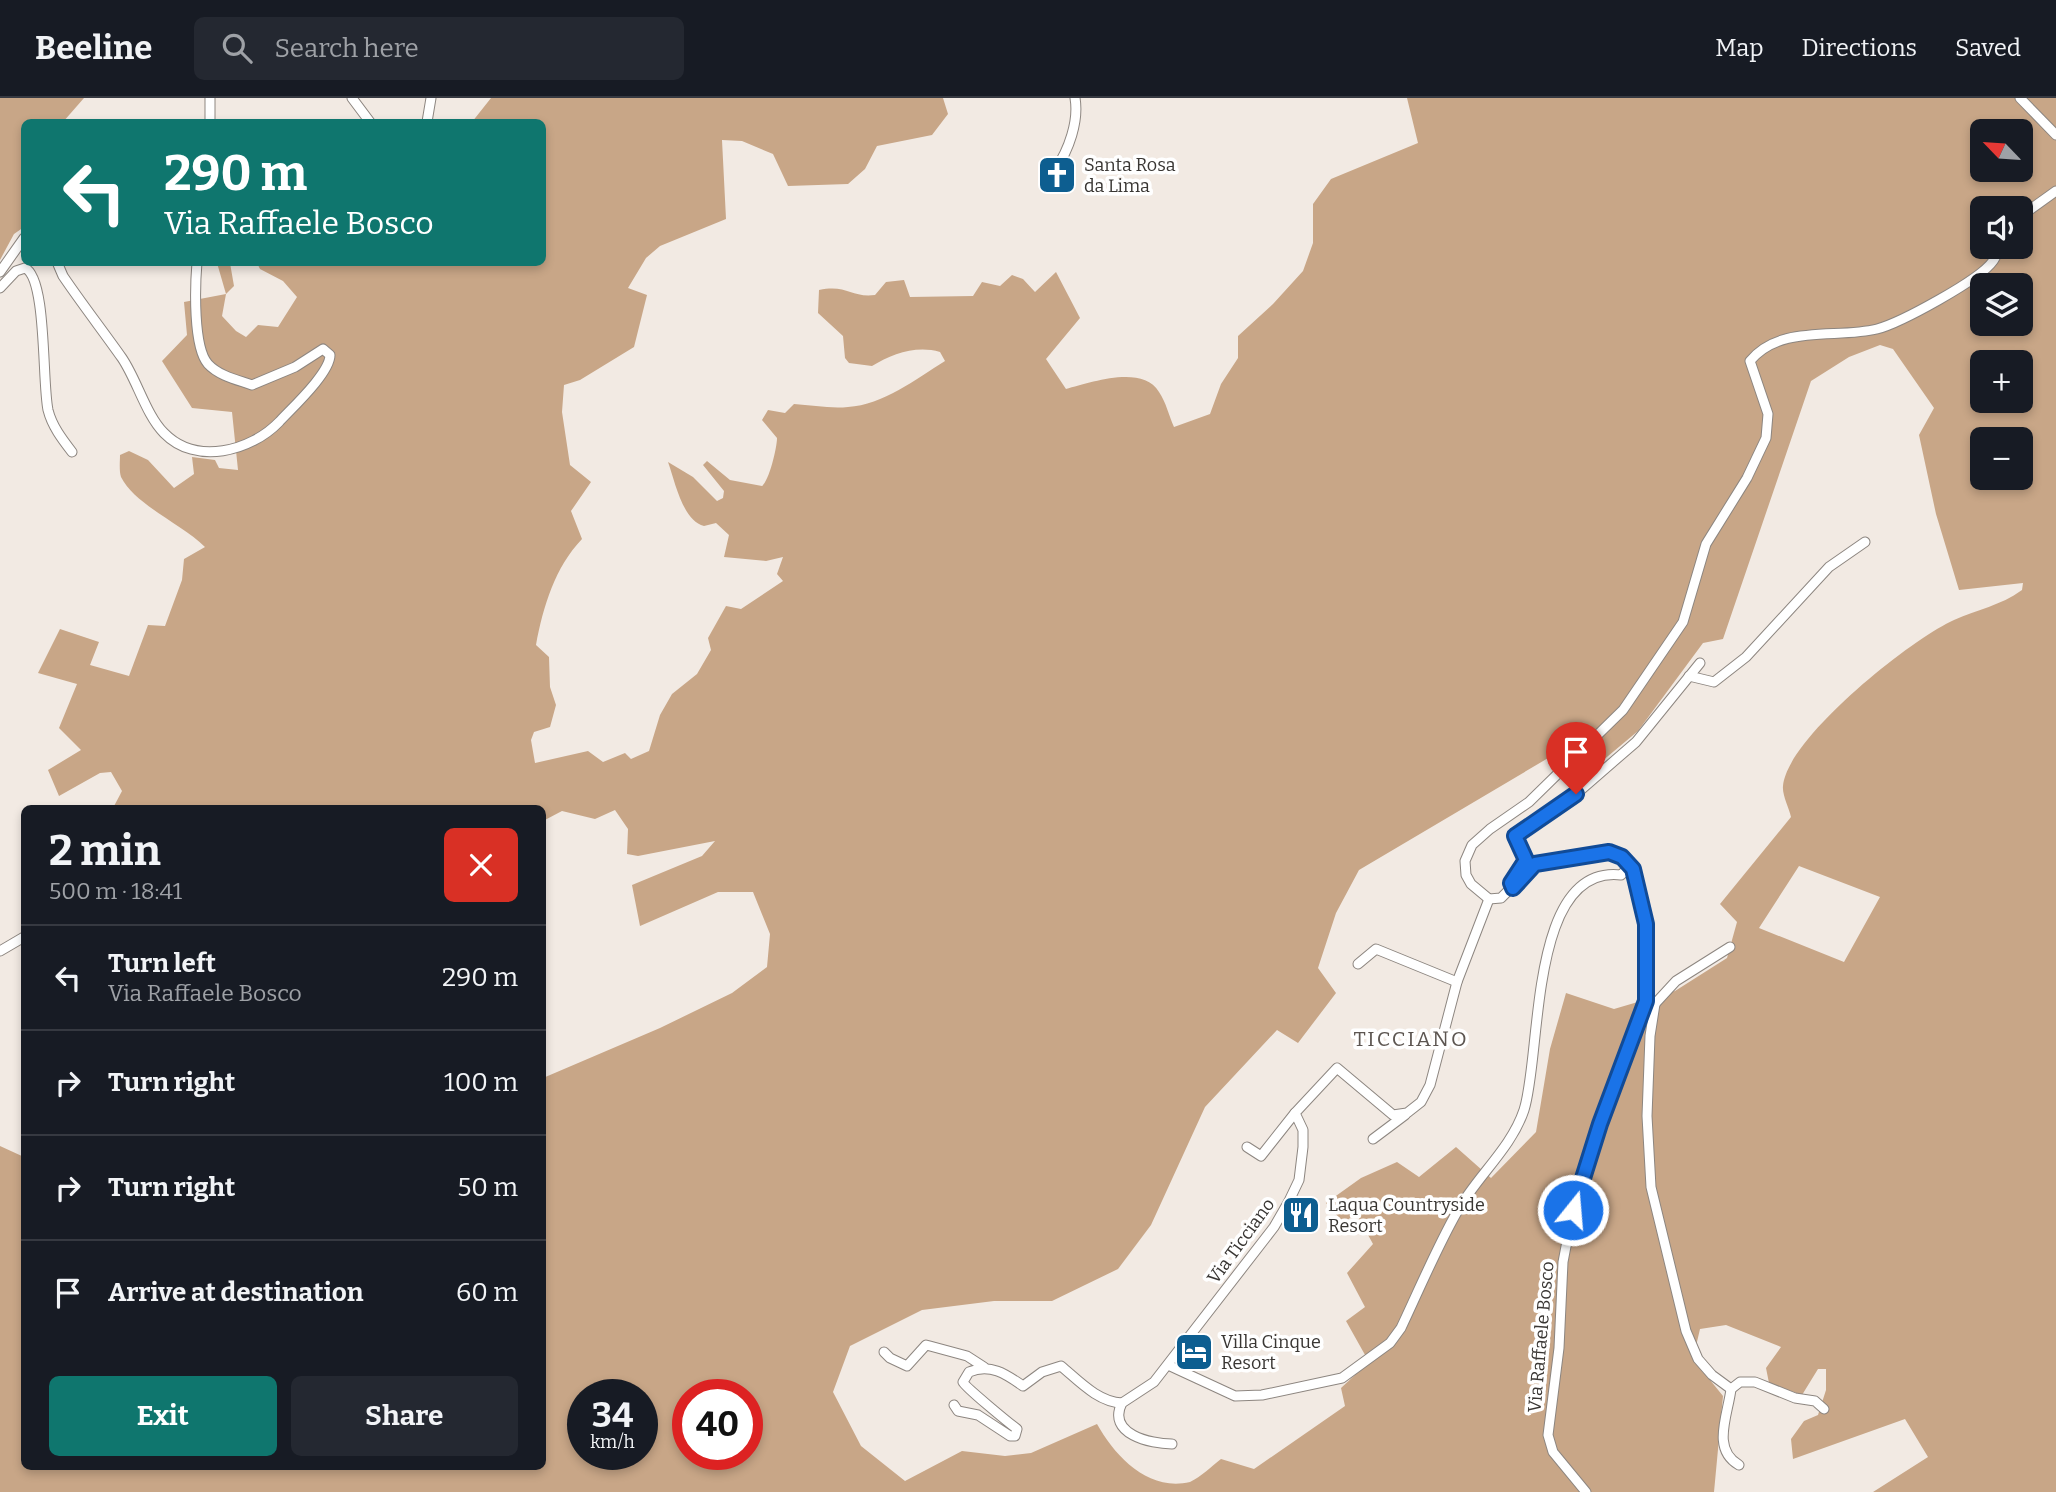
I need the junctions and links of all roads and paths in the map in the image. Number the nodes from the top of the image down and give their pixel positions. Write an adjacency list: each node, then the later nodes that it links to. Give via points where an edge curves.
1 (210, 98): 6 (street)
2 (352, 98): 7 (street)
3 (431, 98): 8 (street)
4 (1075, 98): 10 (street, via 1073,130)
5 (2020, 98): 9 (street)
6 (210, 119)
7 (368, 119)
8 (428, 119)
9 (2056, 135)
10 (1055, 170)
11 (2056, 191): 12 (street)
12 (2033, 207)
13 (21, 242): 17 (street)
14 (1993, 259): 25 (street, via 1987,268 1912,314 1878,329 1789,338 1751,361 1768,414 1766,438 1706,544 1683,622 1623,710 1529,802 1472,845 1465,861 1466,875)
15 (59, 266): 16 (street, via 123,360 164,432 188,446 215,452 232,450 276,425 324,371 330,355 323,349 315,351 295,367 253,385 216,371 206,362 200,346)
16 (197, 266)
17 (0, 272)
18 (0, 288): 19 (street, via 24,268 34,278 40,300 48,410)
19 (72, 452)
20 (1865, 542): 22 (street, via 1829,567 1746,657 1714,682)
21 (1700, 663): 22 (street)
22 (1689, 676): 24 (street, via 1617,760 1515,836 1526,860 1511,883)
23 (1630, 866): 24 (street, via 1609,852 1591,853 1535,864); 32 (street, Via Raffaele Bosco, via 1646,924); 38 (street, via 1621,875 1592,877 1558,920 1550,937 1524,1109 1500,1154 1457,1211 1390,1343 1342,1378 1262,1395 1235,1396)
24 (1513, 888): 25 (street, via 1501,898)
25 (1489, 899): 30 (street)
26 (21, 939): 28 (street)
27 (1730, 947): 31 (street, via 1676,981)
28 (0, 951)
29 (1358, 964): 30 (street, via 1376,948)
30 (1457, 982): 34 (street, via 1430,1085)
31 (1655, 1004): 32 (street); 40 (street, via 1647,1116 1651,1186 1686,1331 1698,1359)
32 (1643, 1012): 46 (street, Via Raffaele Bosco, via 1600,1124 1573,1210 1563,1262 1548,1434 1553,1452)
33 (1295, 1113): 34 (street, via 1337,1068 1386,1111); 36 (street, via 1262,1156); 38 (street, Via Ticciano, via 1303,1130 1303,1147 1299,1180 1289,1201)
34 (1407, 1113): 35 (street)
35 (1373, 1139)
36 (1247, 1147)
37 (884, 1352): 39 (street, via 907,1366 926,1345 967,1356)
38 (1168, 1365): 41 (street, Via Ticciano)
39 (984, 1367): 41 (street, via 1023,1386 1061,1366 1099,1396); 42 (street, via 969,1372 963,1382 1017,1429 1015,1436 978,1415 958,1411)
40 (1731, 1390): 43 (street, via 1740,1382 1755,1382 1815,1401); 45 (street, via 1722,1439 1731,1461)
41 (1122, 1403): 44 (street, via 1119,1419 1125,1429 1152,1444)
42 (954, 1405)
43 (1824, 1409)
44 (1172, 1444)
45 (1740, 1465)
46 (1586, 1492)

